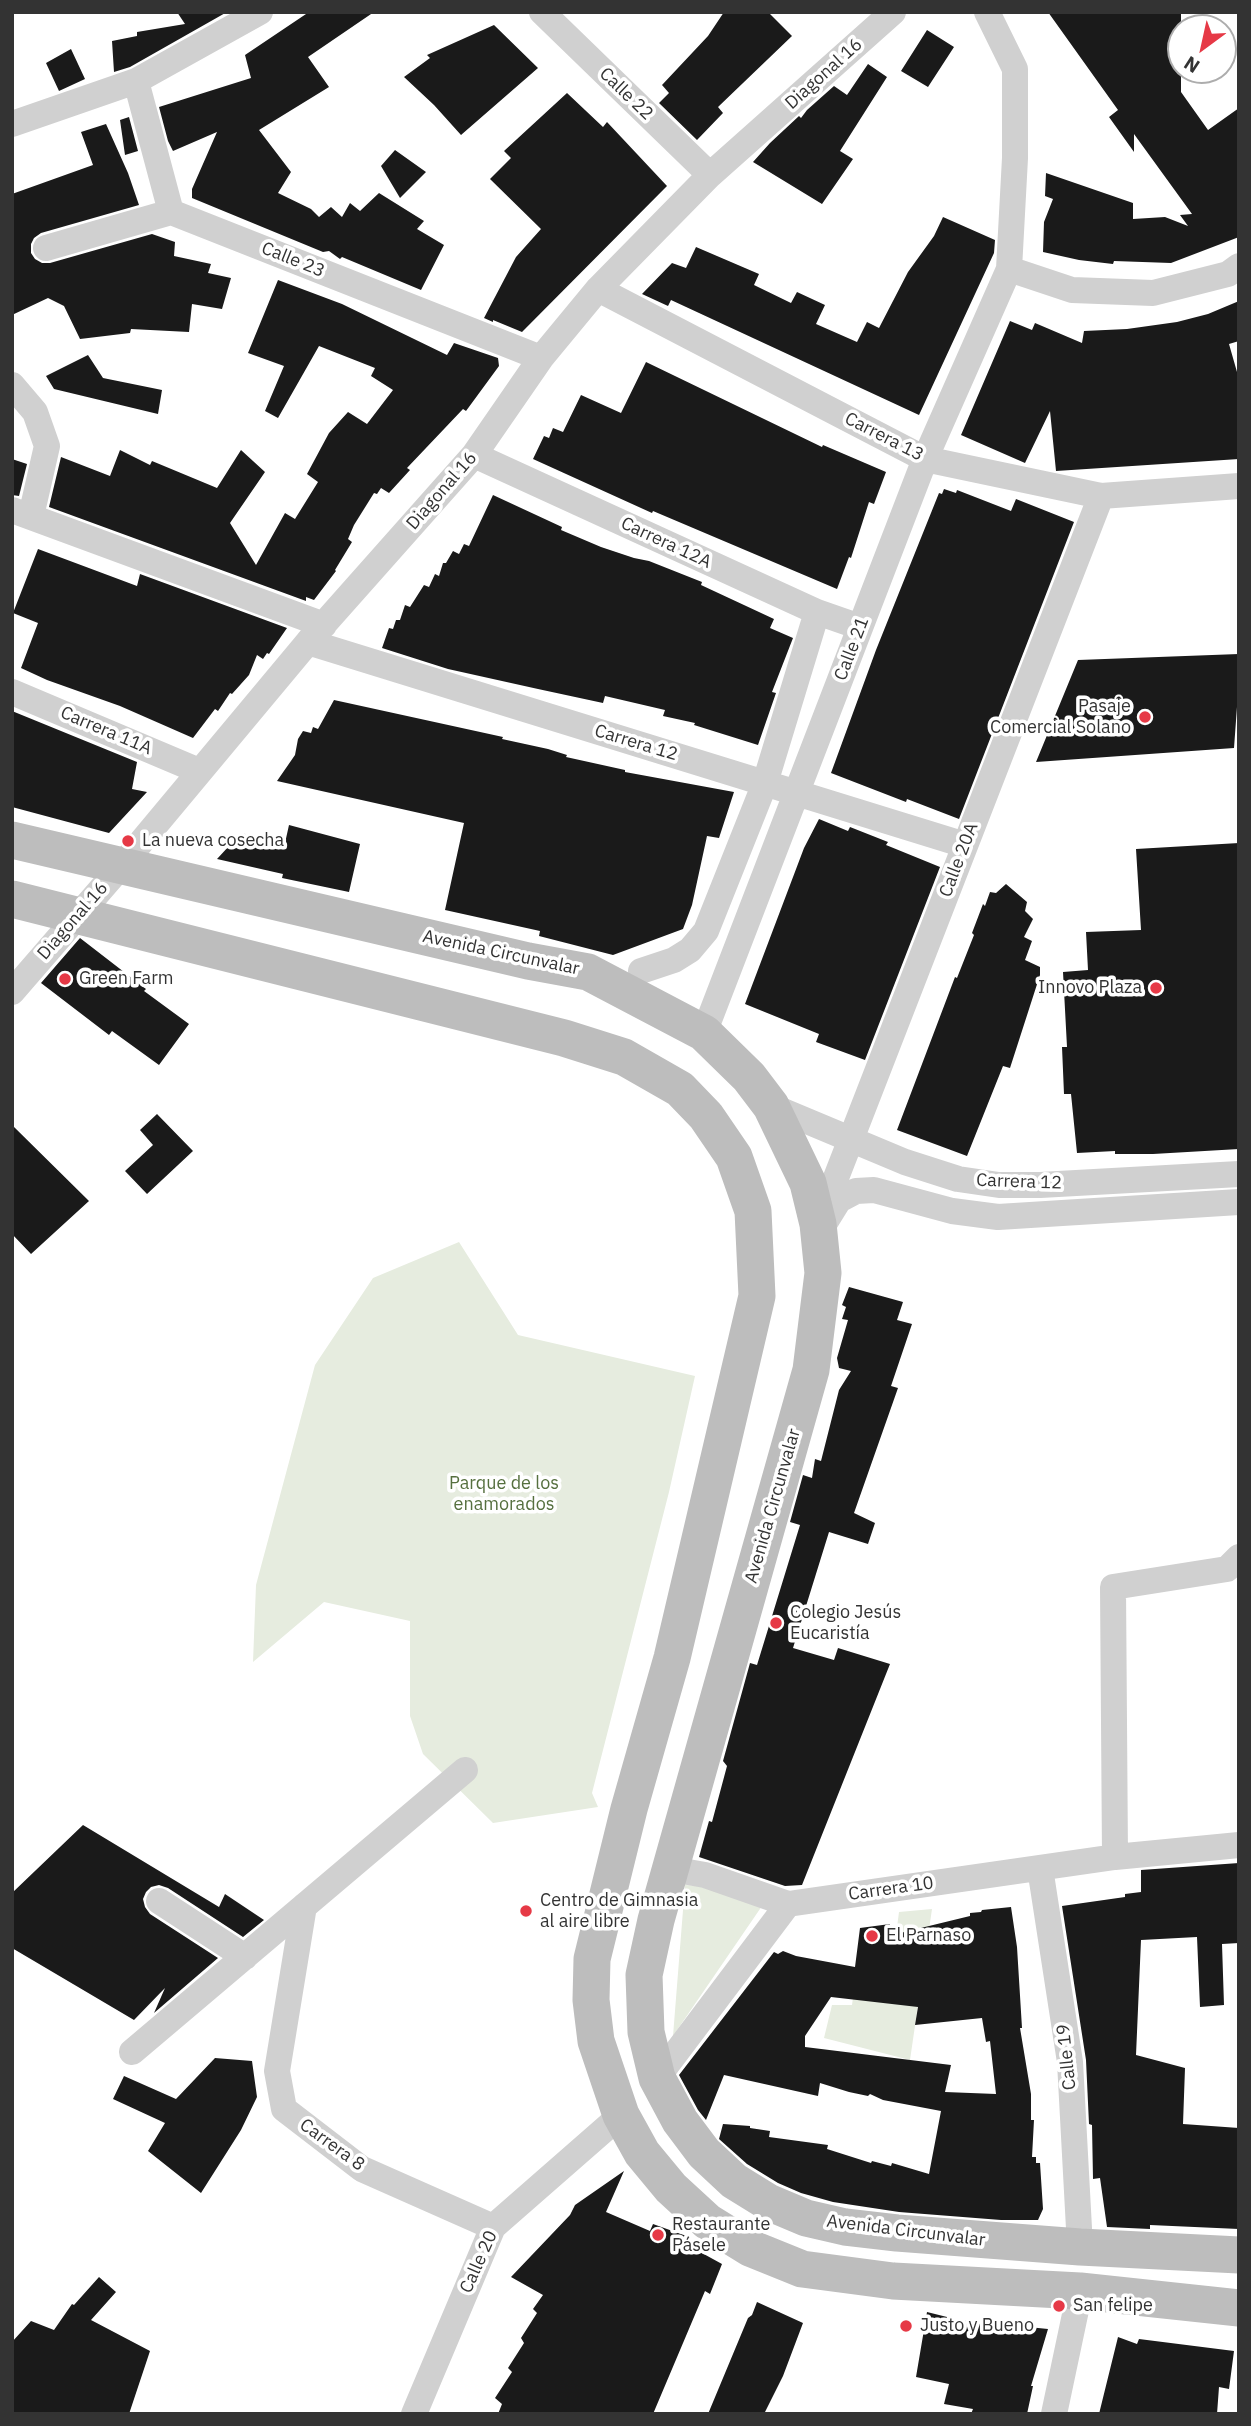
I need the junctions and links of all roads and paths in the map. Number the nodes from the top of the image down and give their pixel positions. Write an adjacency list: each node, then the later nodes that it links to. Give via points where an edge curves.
1 (260, 12): 5 (street)
2 (542, 12): 7 (street, Calle 22)
3 (893, 12): 7 (street, Diagonal 16)
4 (987, 12): 11 (street, via 1015,69)
5 (136, 81): 6 (street); 8 (street)
6 (12, 124)
7 (710, 175): 12 (street, Diagonal 16)
8 (171, 212): 9 (street); 13 (street, Calle 23)
9 (46, 248)
10 (1239, 266): 11 (street, via 1228,274 1153,293 1072,290)
11 (1009, 269): 16 (street, Calle 21)
12 (598, 289): 13 (street, Diagonal 16); 16 (street, Carrera 13)
13 (541, 358): 15 (street, Diagonal 16)
14 (12, 385): 19 (street, via 35,412 47,446)
15 (474, 455): 20 (street, Carrera 12A); 22 (street, Diagonal 16)
16 (925, 459): 18 (street, Carrera 13); 21 (street, Calle 21)
17 (1239, 486): 18 (street, Carrera 13)
18 (1101, 496): 28 (street, Calle 20A)
19 (21, 513): 22 (street, Carrera 12)
20 (817, 612): 21 (street, Carrera 12A); 25 (street)
21 (860, 627): 26 (street, Calle 21)
22 (316, 633): 24 (street, Diagonal 16); 25 (street, Carrera 12)
23 (12, 692): 24 (street, Carrera 11A)
24 (199, 771): 29 (street, Diagonal 16)
25 (765, 783): 26 (street, Carrera 12); 32 (street, via 706,932 674,960)
26 (797, 793): 28 (street, Carrera 12); 34 (street, Calle 21)
27 (12, 840): 29 (main road, Avenida Circunvalar)
28 (965, 845): 36 (street, Calle 20A)
29 (122, 865): 31 (street, Diagonal 16); 34 (main road, Avenida Circunvalar, via 588,972)
30 (12, 899): 31 (main road)
31 (78, 914): 33 (street, Diagonal 16); 46 (main road, via 625,1057 680,1089 706,1116 734,1157 753,1211 757,1296 672,1658)
32 (642, 971)
33 (12, 992)
34 (704, 1033): 35 (main road, Avenida Circunvalar)
35 (771, 1106): 36 (street, Carrera 12); 41 (main road, Avenida Circunvalar, via 808,1183)
36 (851, 1138): 38 (street, Carrera 12, via 957,1179); 41 (street, Calle 20A)
37 (1239, 1174): 38 (street, Carrera 12)
38 (999, 1185): 40 (street)
39 (1239, 1202): 40 (street, Carrera 12)
40 (998, 1217): 41 (street, Carrera 12, via 951,1211 874,1189 839,1200)
41 (818, 1228): 48 (main road, Avenida Circunvalar, via 823,1273 811,1370)
42 (1239, 1557): 45 (street, via 1227,1569 1113,1587)
43 (465, 1770): 51 (street)
44 (1239, 1845): 45 (street, Carrera 10)
45 (1115, 1857): 47 (street, Carrera 10)
46 (618, 1858): 48 (main road); 55 (main road, via 592,1959 591,2000 596,2041)
47 (1040, 1868): 50 (street, Carrera 10); 57 (street, Calle 19, via 1070,2062)
48 (671, 1869): 50 (street, Carrera 10, via 705,1875); 54 (main road, Avenida Circunvalar, via 644,1975 646,2032)
49 (159, 1901): 52 (street)
50 (788, 1904): 54 (street)
51 (304, 1906): 52 (street); 56 (street, Carrera 8, via 277,2071 284,2109 362,2169)
52 (245, 1957): 53 (street)
53 (132, 2052)
54 (657, 2078): 57 (main road, Avenida Circunvalar, via 704,2153 745,2188 806,2218 897,2234)
55 (621, 2115): 56 (street, Calle 20); 59 (main road, via 642,2153 708,2222 750,2248 802,2269 893,2281)
56 (493, 2227): 61 (street, Calle 20)
57 (1080, 2247): 58 (main road, Avenida Circunvalar)
58 (1239, 2255)
59 (1080, 2291): 60 (main road); 62 (street)
60 (1239, 2308)
61 (414, 2414)
62 (1054, 2414)

